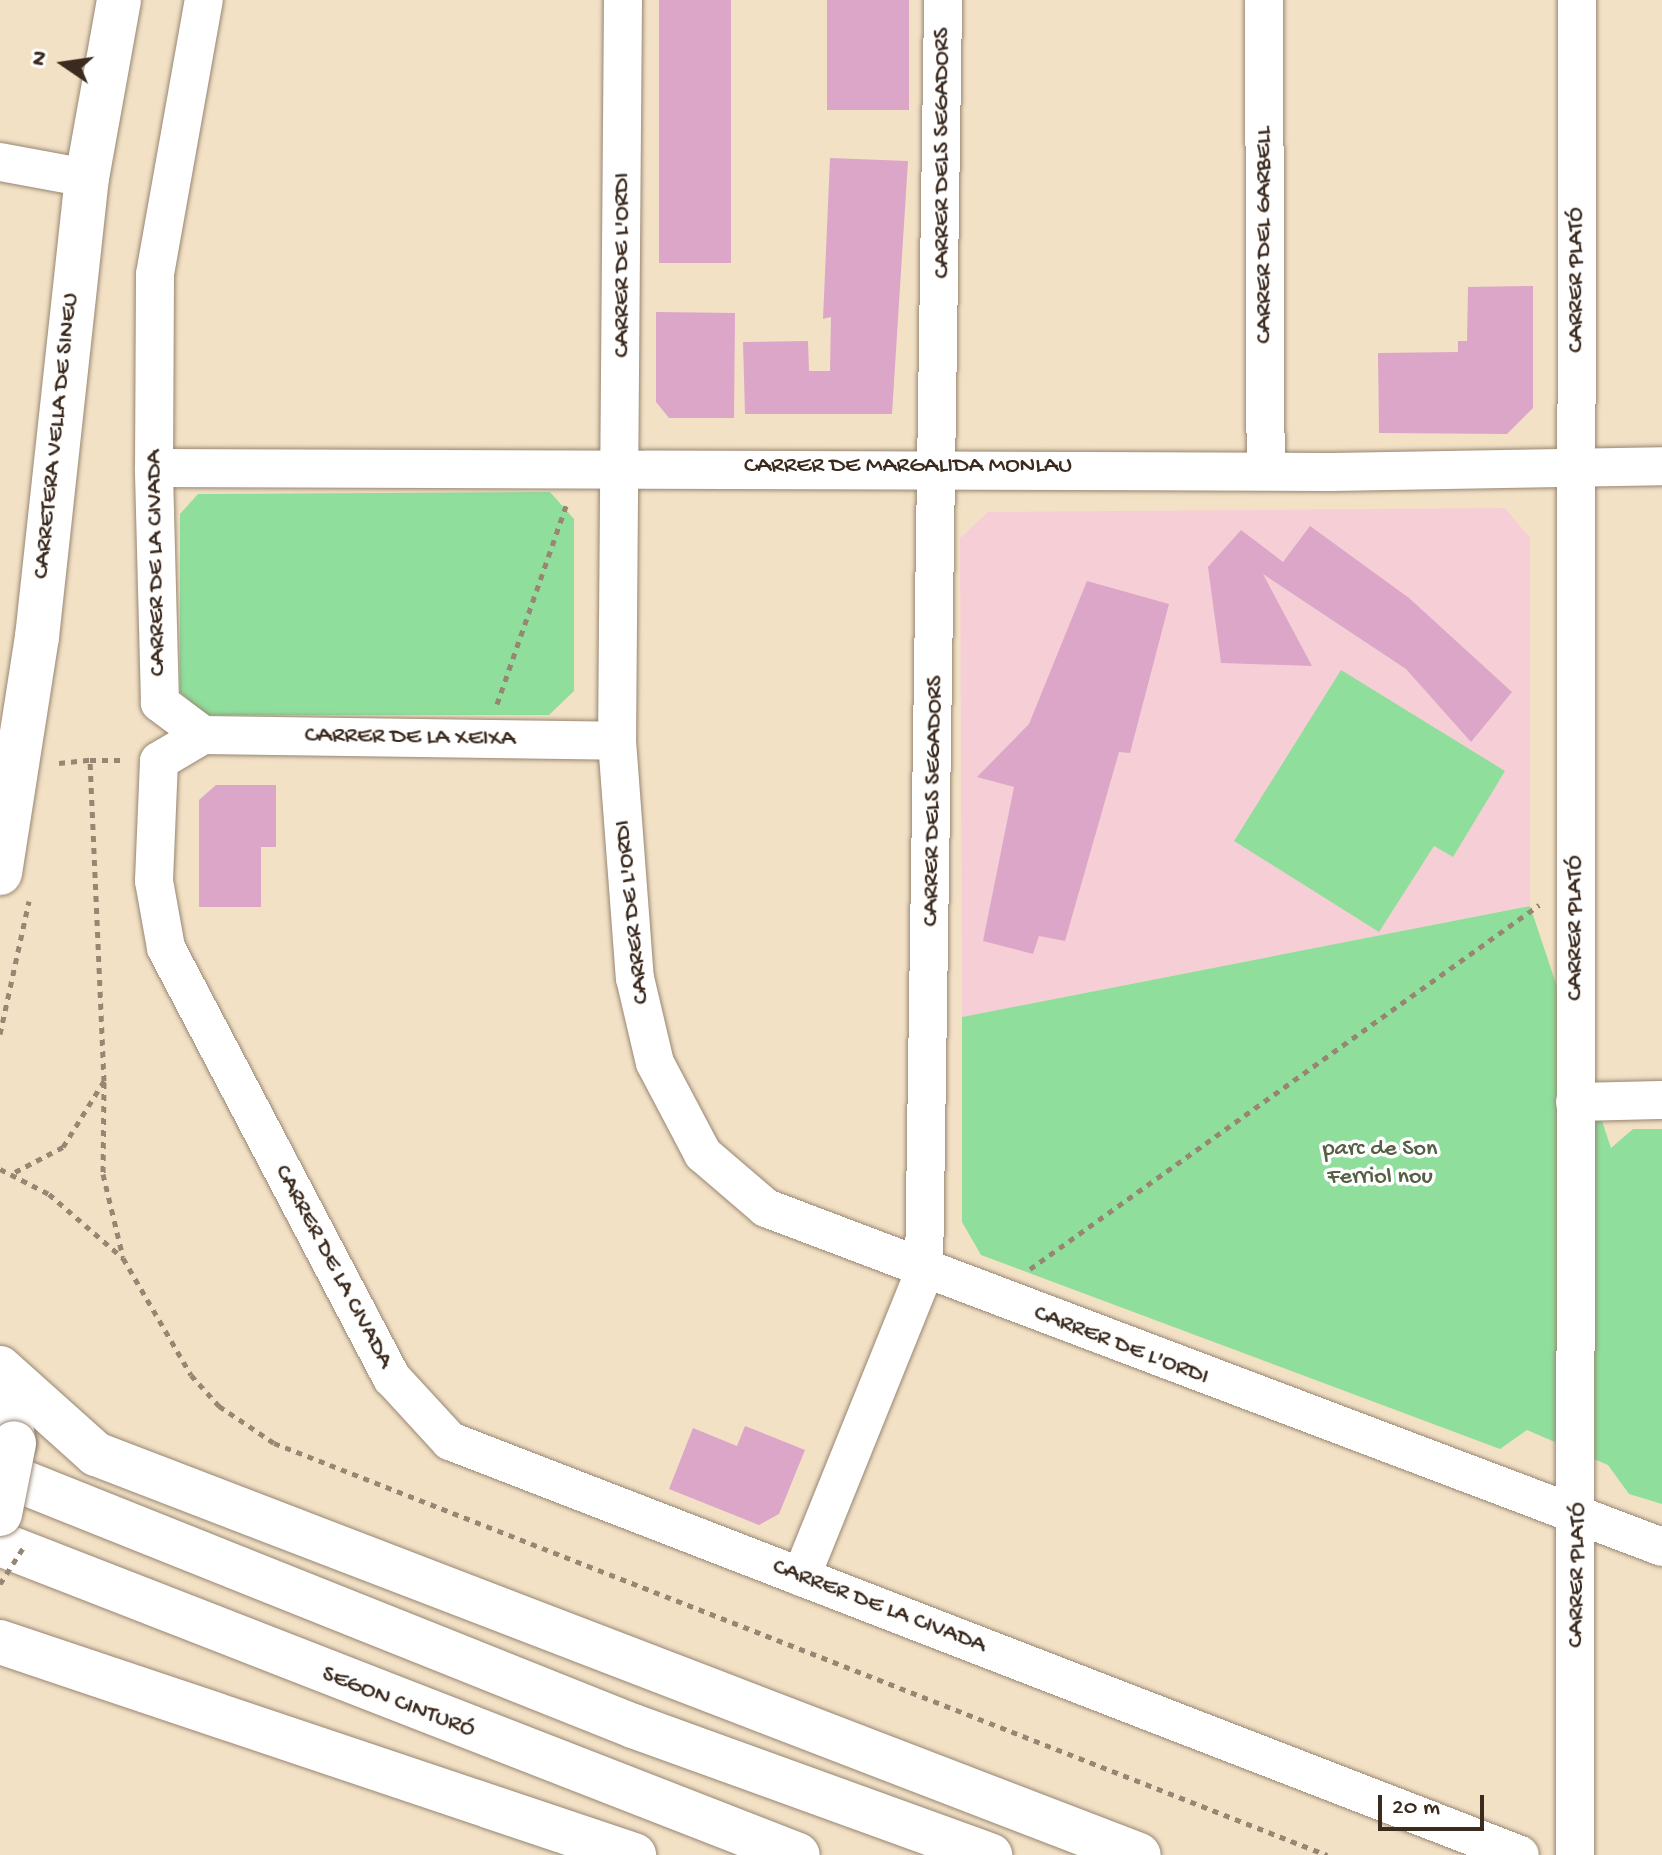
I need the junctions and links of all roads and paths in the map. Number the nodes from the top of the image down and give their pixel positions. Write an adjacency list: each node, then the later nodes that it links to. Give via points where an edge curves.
1 (119, 0): 8 (main road, CARRETERA VELLA DE SINEU)
2 (204, 0): 14 (street, CARRER DE LA CIVADA, via 155,274)
3 (623, 0): 11 (street, CARRER DE L'ORDI)
4 (943, 0): 9 (street, CARRER DELS SEGADORS)
5 (1264, 0): 15 (street, CARRER DEL GARBELL)
6 (1577, 0): 13 (street, CARRER PLATÓ)
7 (0, 162): 8 (street)
8 (87, 178): 20 (main road, CARRETERA VELLA DE SINEU, via 52,447 37,637)
9 (942, 465): 11 (street, CARRER DE MARGALIDA MONLAU); 15 (street, CARRER DE MARGALIDA MONLAU); 28 (street, CARRER DELS SEGADORS)
10 (580, 466): 11 (street, CARRER DE MARGALIDA MONLAU); 14 (street, CARRER DE MARGALIDA MONLAU); 17 (path)
11 (622, 466): 18 (street, CARRER DE L'ORDI)
12 (1662, 466): 13 (street, CARRER DE MARGALIDA MONLAU)
13 (1576, 467): 15 (street, CARRER DE MARGALIDA MONLAU); 21 (street, CARRER PLATÓ)
14 (154, 468): 16 (street, CARRER DE LA CIVADA, via 160,703)
15 (1266, 470)
16 (203, 735): 17 (street, CARRER DE LA XEIXA); 19 (street)
17 (485, 739): 18 (street, CARRER DE LA XEIXA)
18 (617, 741): 28 (street, CARRER DE L'ORDI, via 635,978 655,1063 703,1154 766,1208)
19 (159, 761): 22 (path, via 90,760); 36 (street, CARRER DE LA CIVADA, via 154,881 166,948 392,1378 450,1441)
20 (0, 873)
21 (1576, 879): 24 (street, CARRER PLATÓ); 29 (path)
22 (104, 1081): 26 (path, via 63,1147); 27 (path, via 103,1174)
23 (1662, 1100): 24 (street)
24 (1575, 1102): 33 (street, CARRER PLATÓ)
25 (0, 1169): 26 (path)
26 (14, 1172): 27 (path)
27 (123, 1258): 42 (path, via 191,1375 219,1406 274,1443)
28 (924, 1272): 29 (street, CARRER DE L'ORDI); 36 (street, CARRER DELS SEGADORS)
29 (991, 1297): 33 (street, CARRER DE L'ORDI)
30 (0, 1370): 31 (main road); 41 (main road, via 96,1454)
31 (7, 1458): 32 (main road, bridge); 40 (main road, via 618,1720)
32 (0, 1514)
33 (1579, 1519): 35 (street, CARRER DE L'ORDI); 44 (street, CARRER PLATÓ)
34 (0, 1544): 39 (main road, SEGON CINTURÓ)
35 (1662, 1547)
36 (801, 1577): 43 (street, CARRER DE LA CIVADA)
37 (0, 1642): 38 (main road)
38 (634, 1855)
39 (798, 1855)
40 (990, 1855)
41 (1139, 1855)
42 (1327, 1855)
43 (1520, 1855)
44 (1575, 1855)

